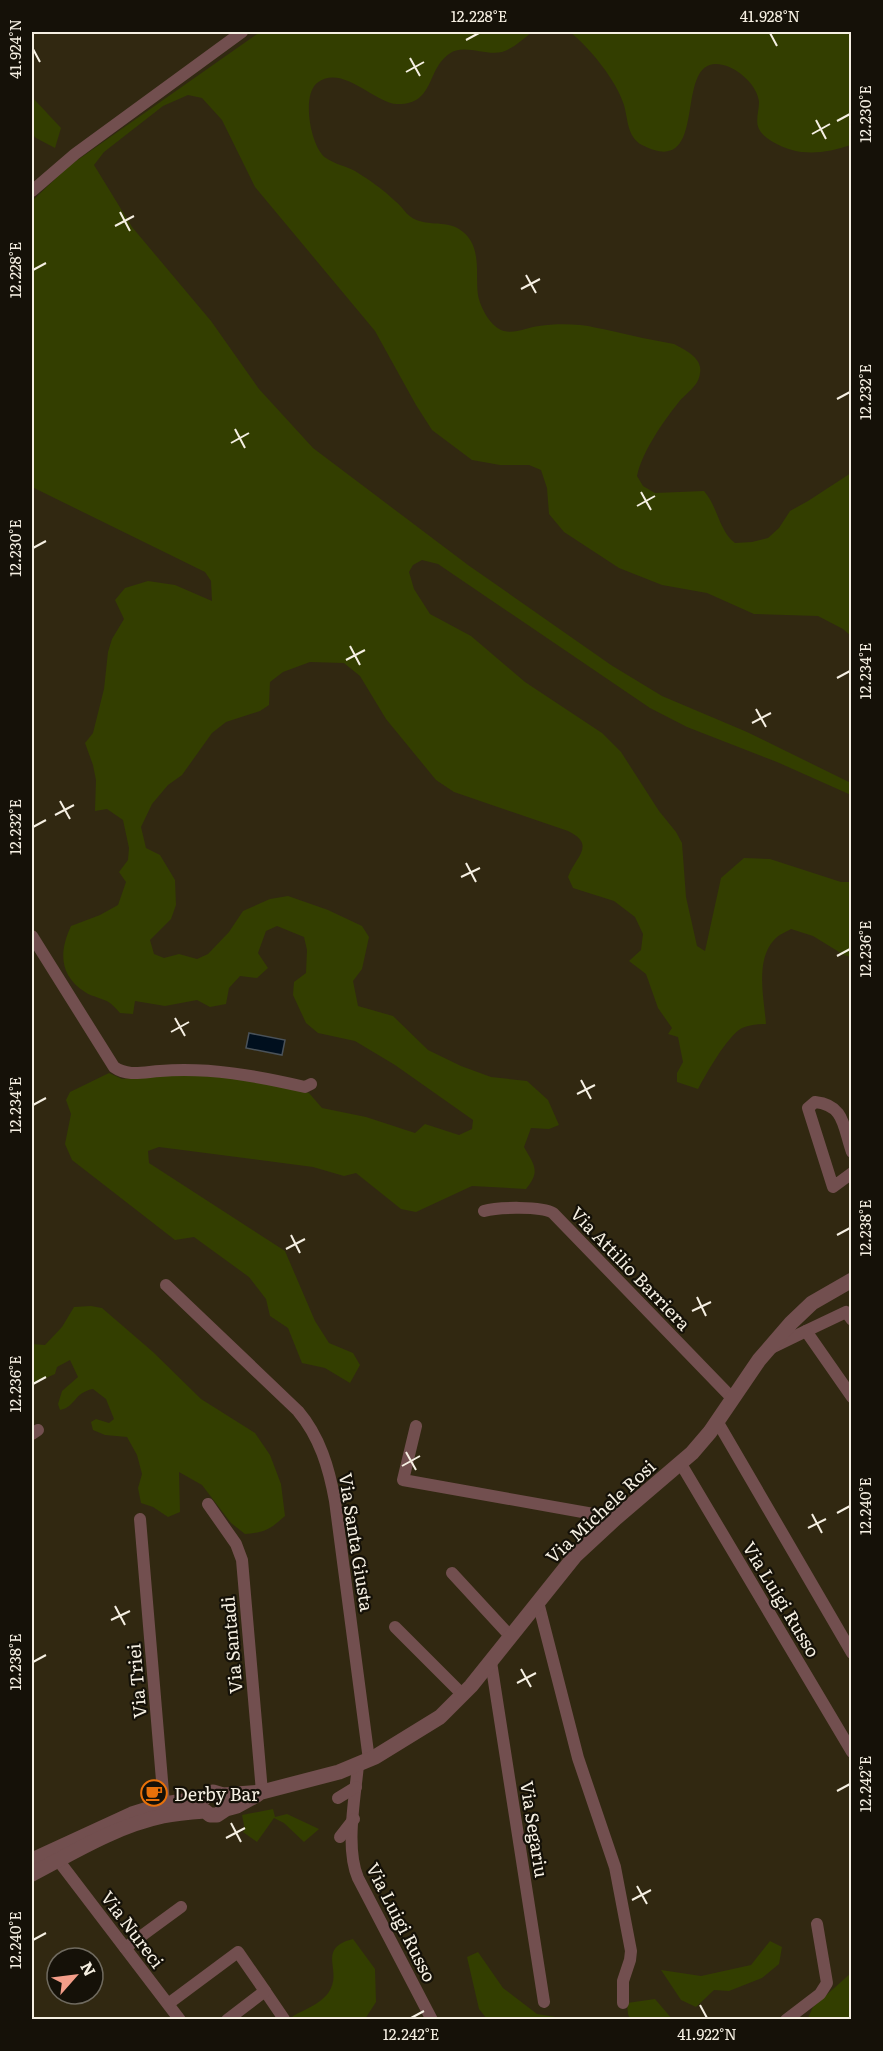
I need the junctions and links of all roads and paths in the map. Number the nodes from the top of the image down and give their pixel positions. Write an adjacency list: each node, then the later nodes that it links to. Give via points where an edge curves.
1 (242, 32): 2 (street, via 75,154)
2 (32, 191)
3 (32, 936): 4 (street, via 120,1071 230,1073 304,1087)
4 (311, 1084)
5 (852, 1152): 6 (street, via 838,1111 827,1103 815,1102 808,1108 833,1187)
6 (852, 1173)
7 (484, 1211): 14 (street, Via Attilio Barriera, via 544,1209 553,1213)
8 (852, 1280): 12 (street, Via Michele Rosi, via 812,1304)
9 (166, 1285): 29 (street, Via Santa Giusta, via 298,1411 319,1443 335,1501)
10 (852, 1320): 11 (street, via 846,1312)
11 (806, 1331): 12 (street); 13 (street)
12 (768, 1350): 14 (street, Via Michele Rosi)
13 (852, 1397)
14 (732, 1398): 15 (street, Via Michele Rosi)
15 (717, 1421): 17 (street, Via Michele Rosi); 25 (street)
16 (416, 1426): 19 (street, via 404,1480)
17 (681, 1464): 19 (street, Via Michele Rosi); 28 (street, Via Luigi Russo)
18 (208, 1504): 31 (street, Via Santadi, via 234,1541 242,1560)
19 (616, 1518): 22 (street, Via Michele Rosi, via 571,1561)
20 (140, 1519): 33 (street, Via Triei)
21 (452, 1573): 24 (street)
22 (538, 1602): 24 (street, Via Michele Rosi); 45 (street, via 578,1758 617,1875 631,1951 623,1981)
23 (395, 1628): 27 (street)
24 (510, 1637): 26 (street, Via Michele Rosi)
25 (852, 1653)
26 (491, 1662): 27 (street, Via Michele Rosi); 44 (street, Via Segariu)
27 (463, 1695): 29 (street, Via Michele Rosi, via 425,1728)
28 (852, 1752)
29 (364, 1762): 30 (street, Via Luigi Russo); 31 (street, Via Michele Rosi)
30 (356, 1787): 32 (street); 35 (street, Via Luigi Russo)
31 (262, 1792): 34 (street, Via Michele Rosi, via 237,1806 224,1802 213,1792)
32 (338, 1798)
33 (164, 1804): 34 (street, Via Michele Rosi); 37 (street, Via Michele Rosi, via 105,1825)
34 (204, 1804): 38 (street, Via Michele Rosi, via 137,1823)
35 (354, 1819): 36 (street); 50 (street, Via Luigi Russo, via 352,1857 356,1873)
36 (340, 1837)
37 (32, 1860)
38 (58, 1860): 39 (street, Via Michele Rosi); 42 (street, Via Nureci)
39 (32, 1874)
40 (181, 1907): 42 (street)
41 (817, 1924): 51 (street, via 827,1983 820,1994)
42 (125, 1948): 46 (street, Via Nureci)
43 (265, 1991): 46 (street, via 238,1952); 48 (street); 49 (street)
44 (544, 2002)
45 (623, 2003)
46 (168, 2004): 47 (street, Via Nureci)
47 (180, 2019)
48 (227, 2019)
49 (284, 2019)
50 (432, 2019)
51 (786, 2019)

